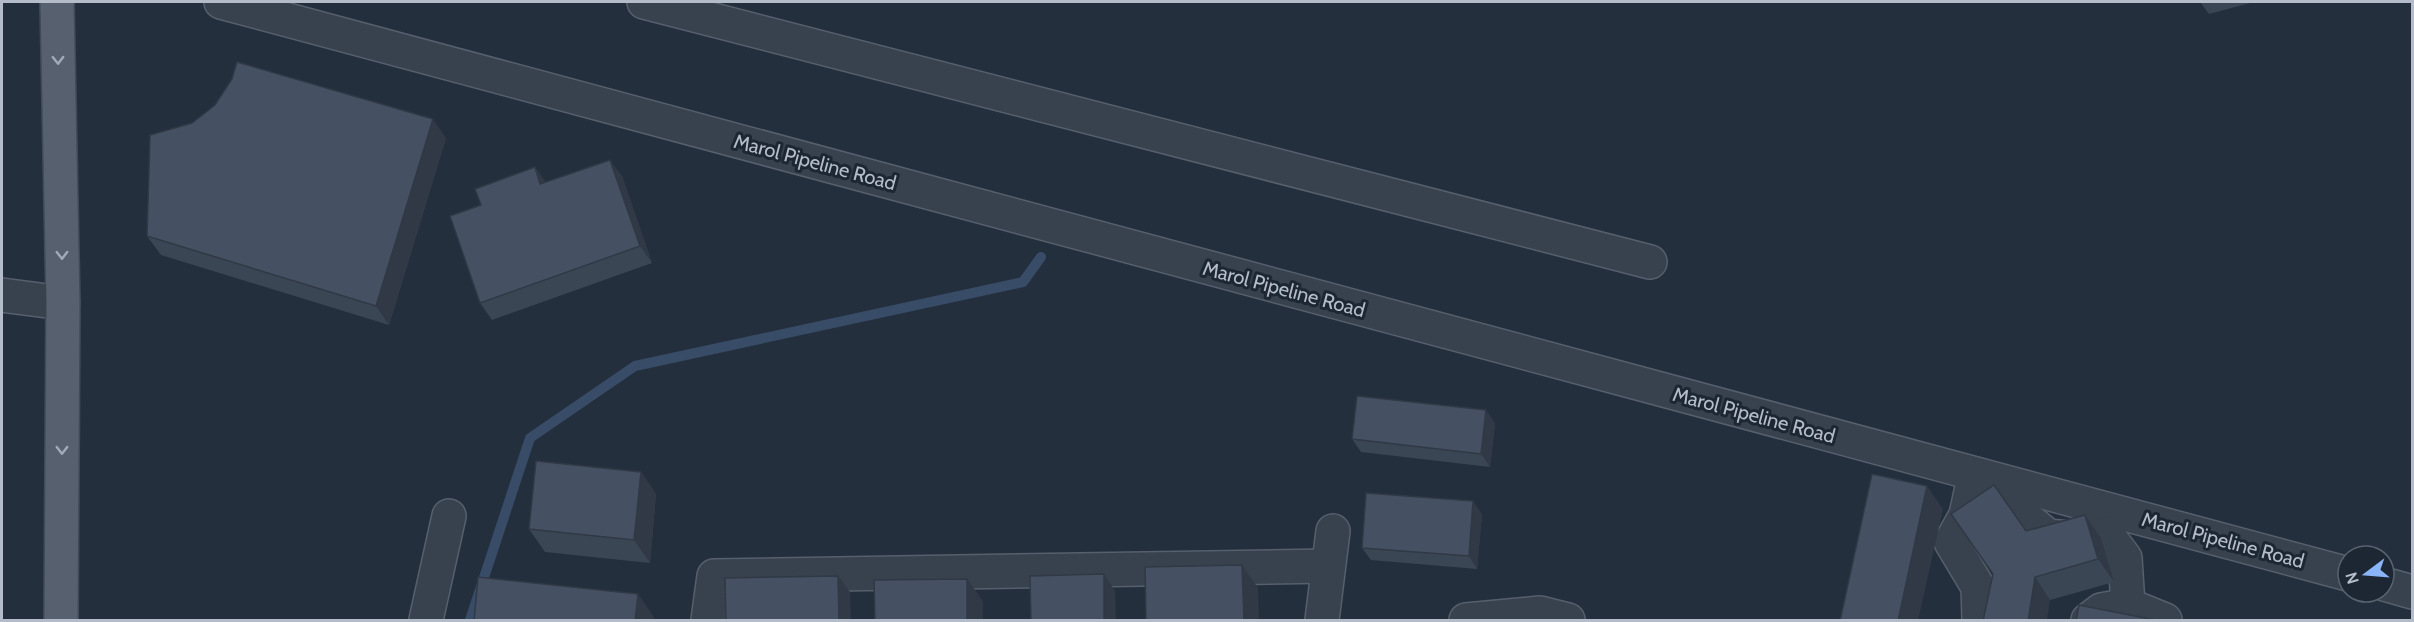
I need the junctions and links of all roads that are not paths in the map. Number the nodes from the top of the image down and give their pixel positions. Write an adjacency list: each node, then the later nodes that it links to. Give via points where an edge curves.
1 (57, 2): 6 (main road, one-way to 6)
2 (221, 2): 7 (street, Marol Pipeline Road)
3 (644, 2): 4 (street)
4 (1650, 262)
5 (2, 295): 6 (street)
6 (63, 303): 18 (main road, one-way to 18)
7 (1977, 474): 8 (street); 10 (street, Marol Pipeline Road)
8 (1966, 515): 12 (street, via 2007,503 2048,536 2107,534); 24 (street, via 1951,542 1978,587)
9 (449, 516): 19 (street)
10 (2152, 522): 12 (street); 14 (street, Marol Pipeline Road)
11 (1333, 531): 13 (street)
12 (2125, 558): 17 (street)
13 (1328, 566): 20 (street, via 714,576); 21 (street)
14 (2336, 571)
15 (2396, 587): 16 (street)
16 (2412, 592)
17 (2128, 604): 25 (street, via 2101,610); 26 (street)
18 (61, 621)
19 (426, 621)
20 (708, 621)
21 (1322, 621)
22 (1466, 621): 23 (street, via 1540,613)
23 (1568, 621)
24 (1979, 621)
25 (2088, 621)
26 (2165, 621)

